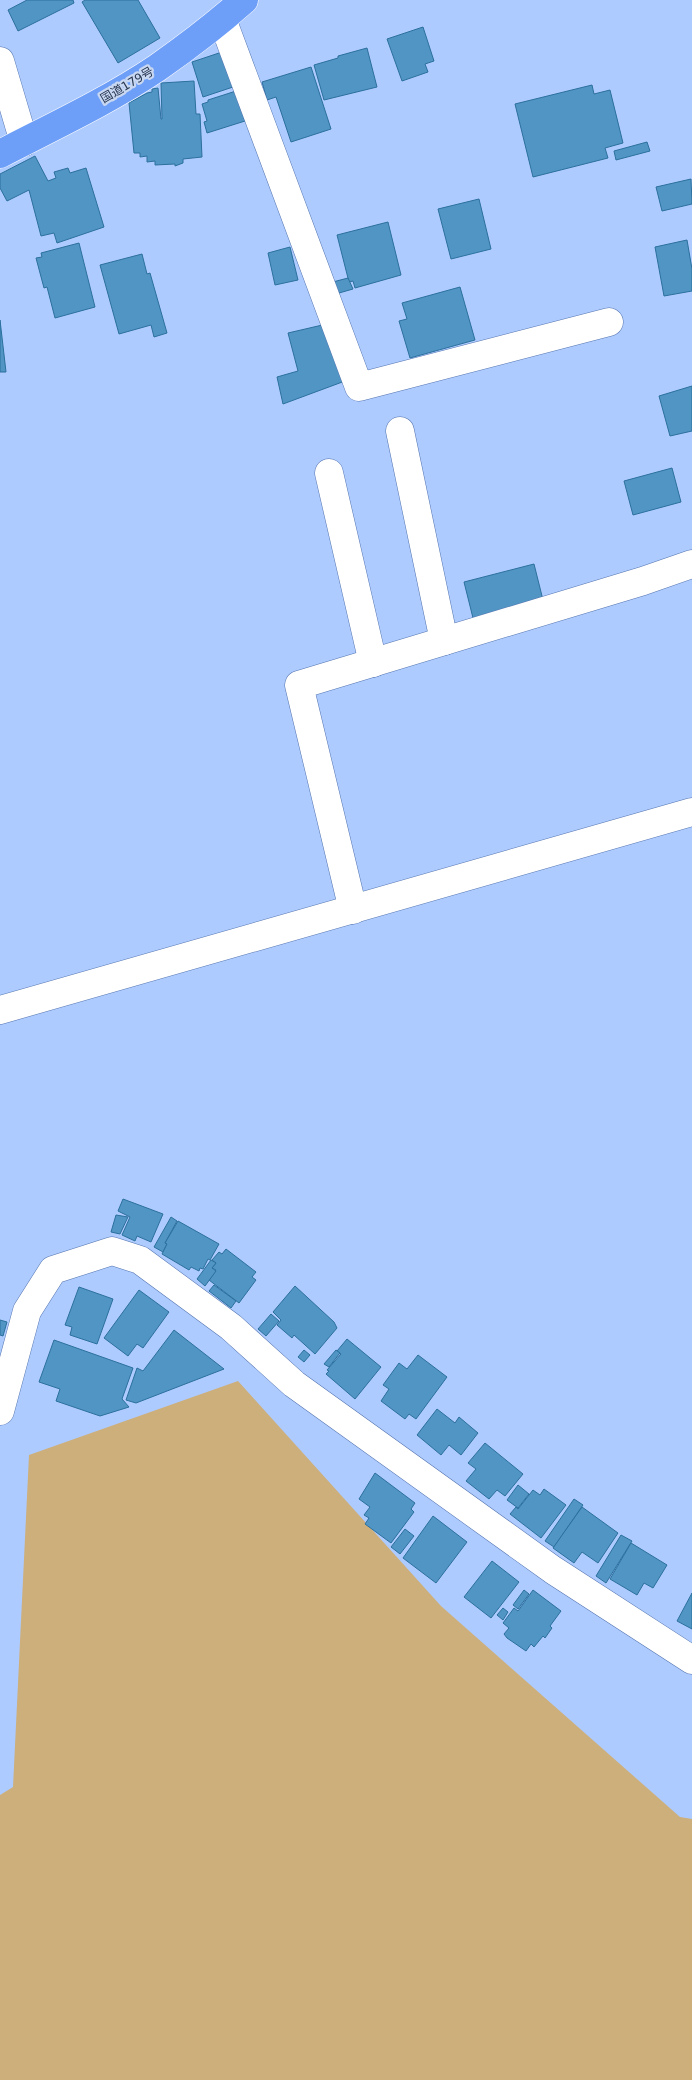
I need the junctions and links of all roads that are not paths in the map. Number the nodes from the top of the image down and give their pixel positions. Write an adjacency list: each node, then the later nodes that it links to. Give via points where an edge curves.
1 (244, 0): 2 (highway, 国道179号)
2 (222, 19): 4 (highway, 国道179号, via 156,68); 6 (street, via 359,386)
3 (0, 61): 4 (street)
4 (24, 142): 5 (highway, 国道179号)
5 (0, 154)
6 (609, 322)
7 (400, 431): 10 (street)
8 (329, 473): 11 (street)
9 (692, 564): 10 (street)
10 (444, 641): 11 (street)
11 (373, 663): 13 (street, via 299,685)
12 (692, 812): 13 (street)
13 (353, 910): 14 (street)
14 (0, 1010)
15 (0, 1411): 16 (street, via 27,1311 53,1270 112,1251 140,1260 231,1327 294,1384 553,1570)
16 (692, 1660)

